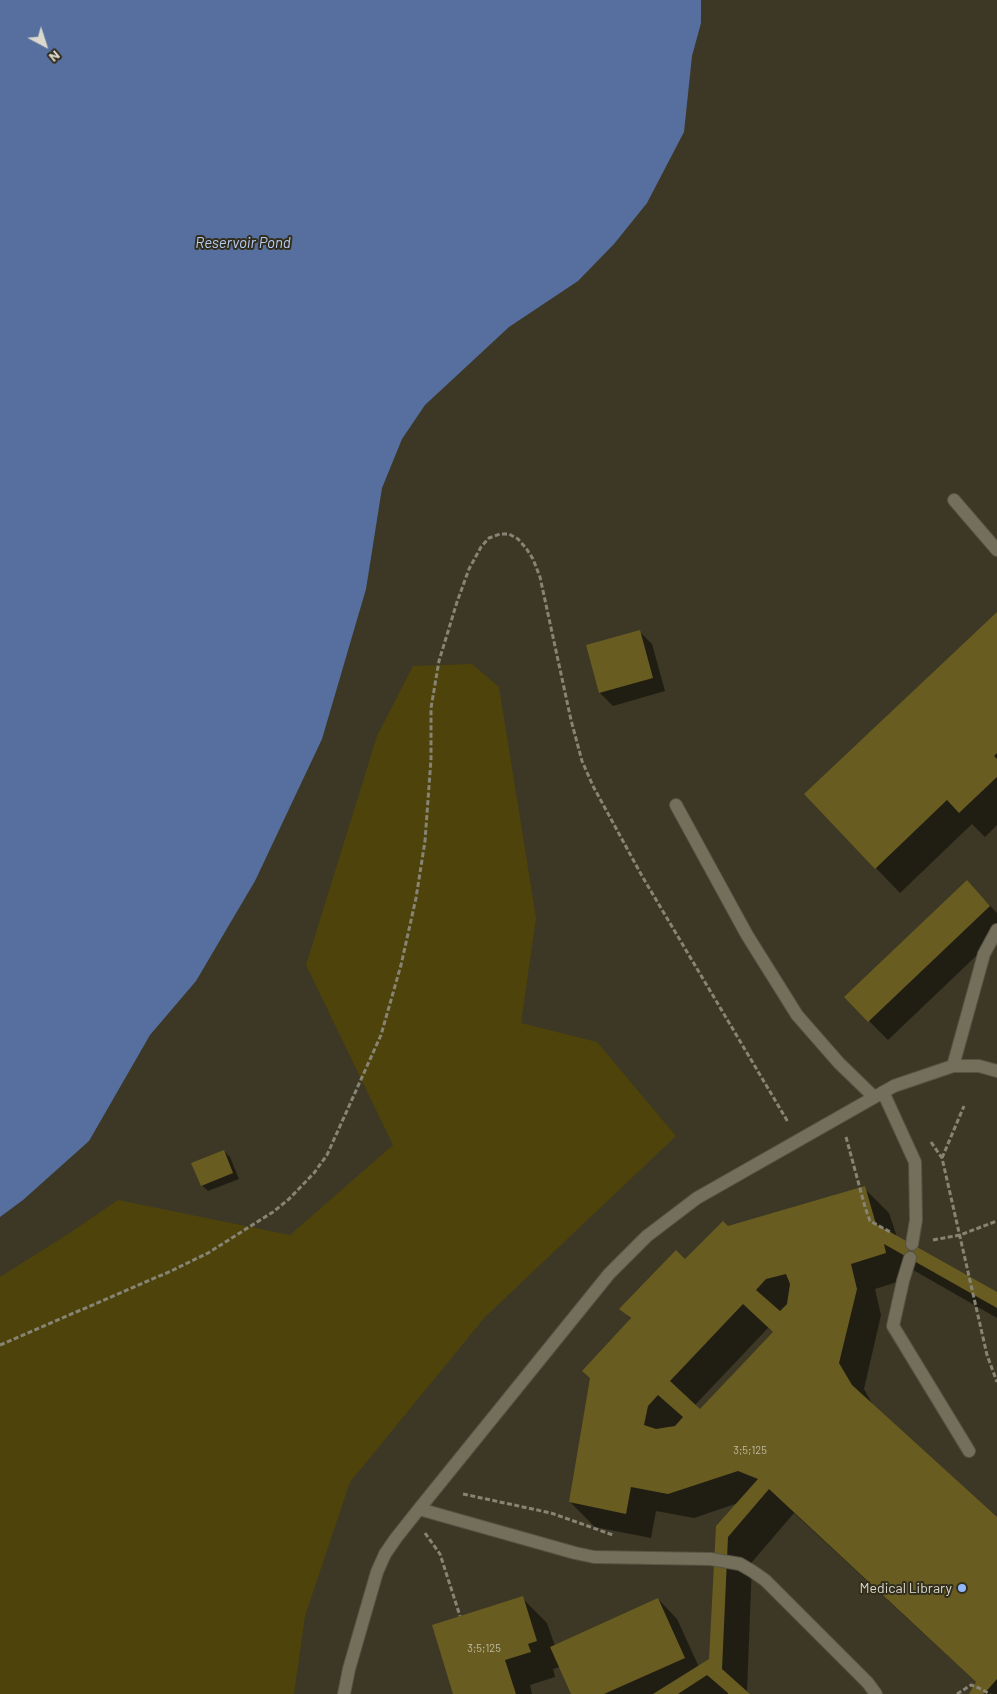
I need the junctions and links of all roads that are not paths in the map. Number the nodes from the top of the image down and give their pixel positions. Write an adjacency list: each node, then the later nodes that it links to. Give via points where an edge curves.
1 (954, 500): 2 (lane)
2 (997, 550)
3 (676, 805): 7 (lane, via 747,935 797,1016 839,1063)
4 (997, 930): 5 (lane, via 984,954)
5 (953, 1066): 6 (lane, via 979,1066); 7 (lane)
6 (997, 1071)
7 (878, 1094): 8 (lane, via 915,1162 916,1220); 11 (lane, via 697,1198 647,1236 609,1274)
8 (912, 1244)
9 (910, 1258): 10 (lane, via 893,1326)
10 (969, 1451)
11 (419, 1509): 12 (lane, via 385,1554 377,1572); 13 (lane, via 594,1557 711,1559 740,1564 765,1580)
12 (344, 1694)
13 (876, 1694)

